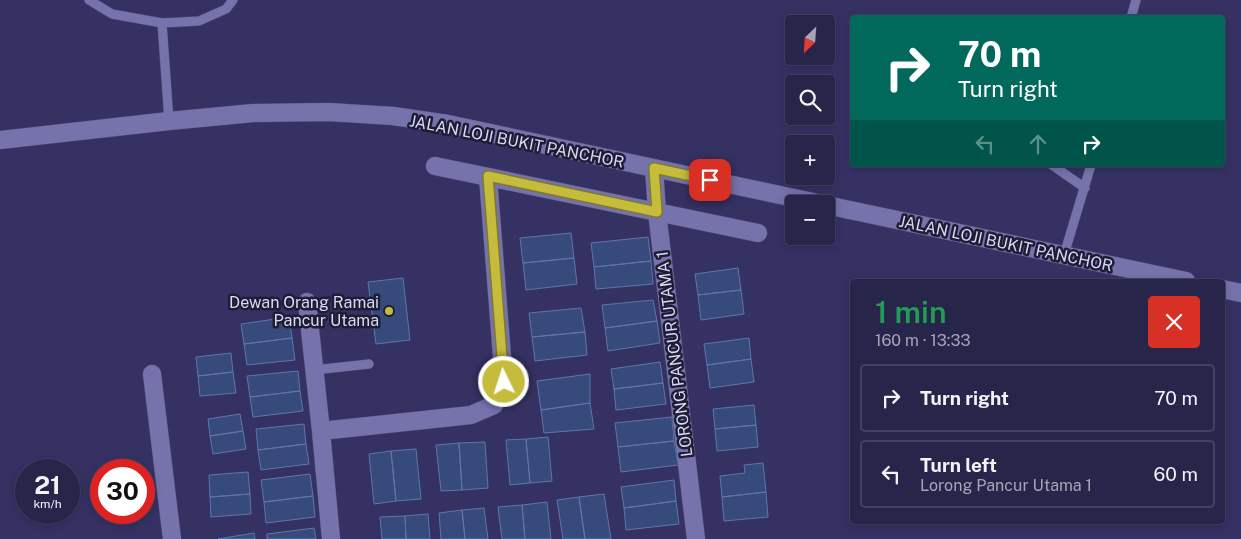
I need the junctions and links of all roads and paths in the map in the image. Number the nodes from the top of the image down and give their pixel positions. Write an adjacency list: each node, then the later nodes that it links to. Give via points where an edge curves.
1 (89, 0): 5 (lane, via 112,14)
2 (234, 0): 5 (lane, via 226,8 199,21)
3 (1136, 0): 4 (lane)
4 (1132, 15)
5 (162, 23): 6 (lane)
6 (169, 121): 7 (street, JALAN LOJI BUKIT PANCHOR); 11 (street, JALAN LOJI BUKIT PANCHOR, via 263,113 329,112 393,116 448,124)
7 (0, 140)
8 (436, 166): 12 (street)
9 (1055, 167): 13 (lane)
10 (1090, 167): 13 (lane)
11 (654, 168): 14 (street, JALAN LOJI BUKIT PANCHOR); 16 (street, LORONG PANCUR UTAMA 1)
12 (488, 176): 16 (street); 26 (street, via 504,382 494,405 471,415)
13 (1085, 188): 18 (lane)
14 (785, 196)
15 (835, 207): 18 (street, JALAN LOJI BUKIT PANCHOR)
16 (657, 212): 17 (street); 29 (street, LORONG PANCUR UTAMA 1)
17 (758, 233)
18 (1064, 255): 19 (street, JALAN LOJI BUKIT PANCHOR)
19 (1177, 279)
20 (1225, 290): 21 (street)
21 (1241, 293)
22 (307, 302): 24 (street)
23 (369, 364): 24 (lane)
24 (314, 370): 26 (street)
25 (152, 374): 27 (street)
26 (321, 431): 28 (street)
27 (172, 539)
28 (331, 539)
29 (696, 539)

